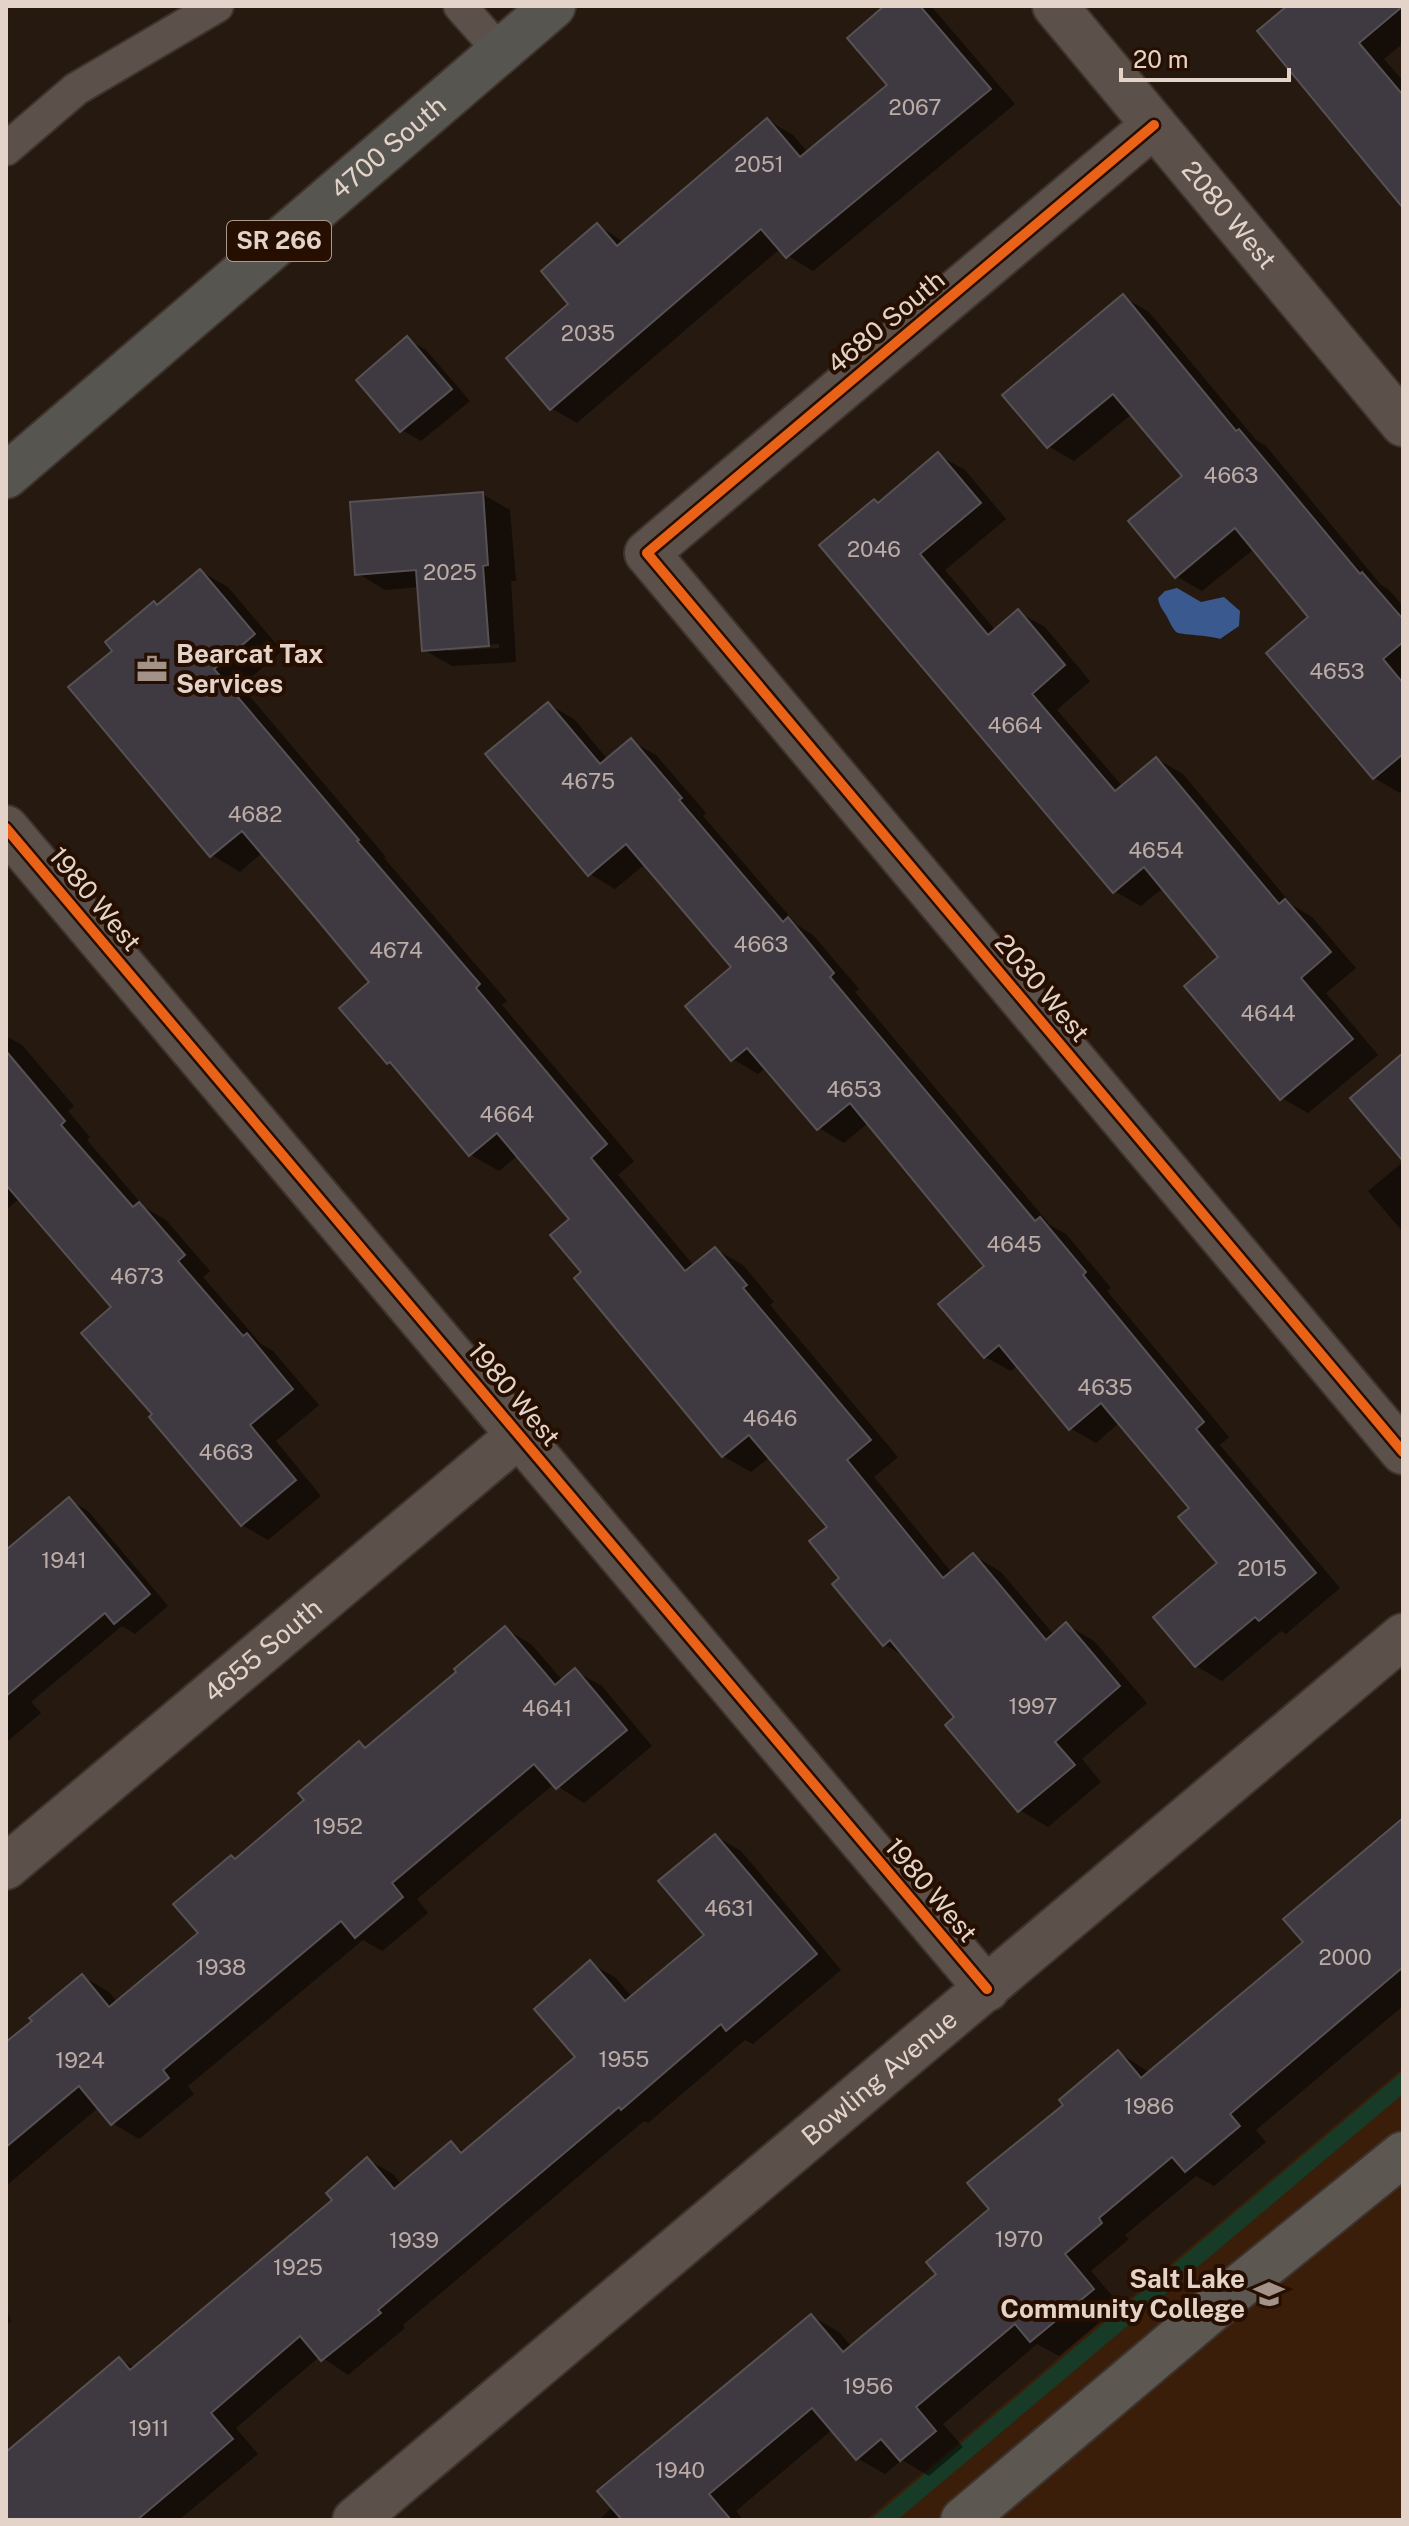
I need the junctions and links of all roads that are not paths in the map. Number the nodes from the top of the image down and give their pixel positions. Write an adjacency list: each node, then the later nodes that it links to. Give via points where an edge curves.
1 (217, 6): 7 (lane, via 76,89)
2 (460, 6): 5 (lane)
3 (553, 6): 5 (main road, 4700 South / SR 266)
4 (1055, 6): 6 (street, 2080 West)
5 (500, 51): 9 (main road, 4700 South / SR 266)
6 (1154, 125): 8 (street, 2080 West); 10 (street, 4680 South)
7 (6, 149)
8 (1403, 424)
9 (6, 476)
10 (647, 553): 13 (street, 2030 West)
11 (6, 828): 12 (street, 1980 West)
12 (519, 1435): 15 (street, 4655 South); 16 (street, 1980 West)
13 (1403, 1452)
14 (1403, 1636): 16 (street, Bowling Avenue)
15 (6, 1867)
16 (987, 1989): 18 (street, Bowling Avenue)
17 (1403, 2154): 19 (street)
18 (355, 2520)
19 (963, 2520)

